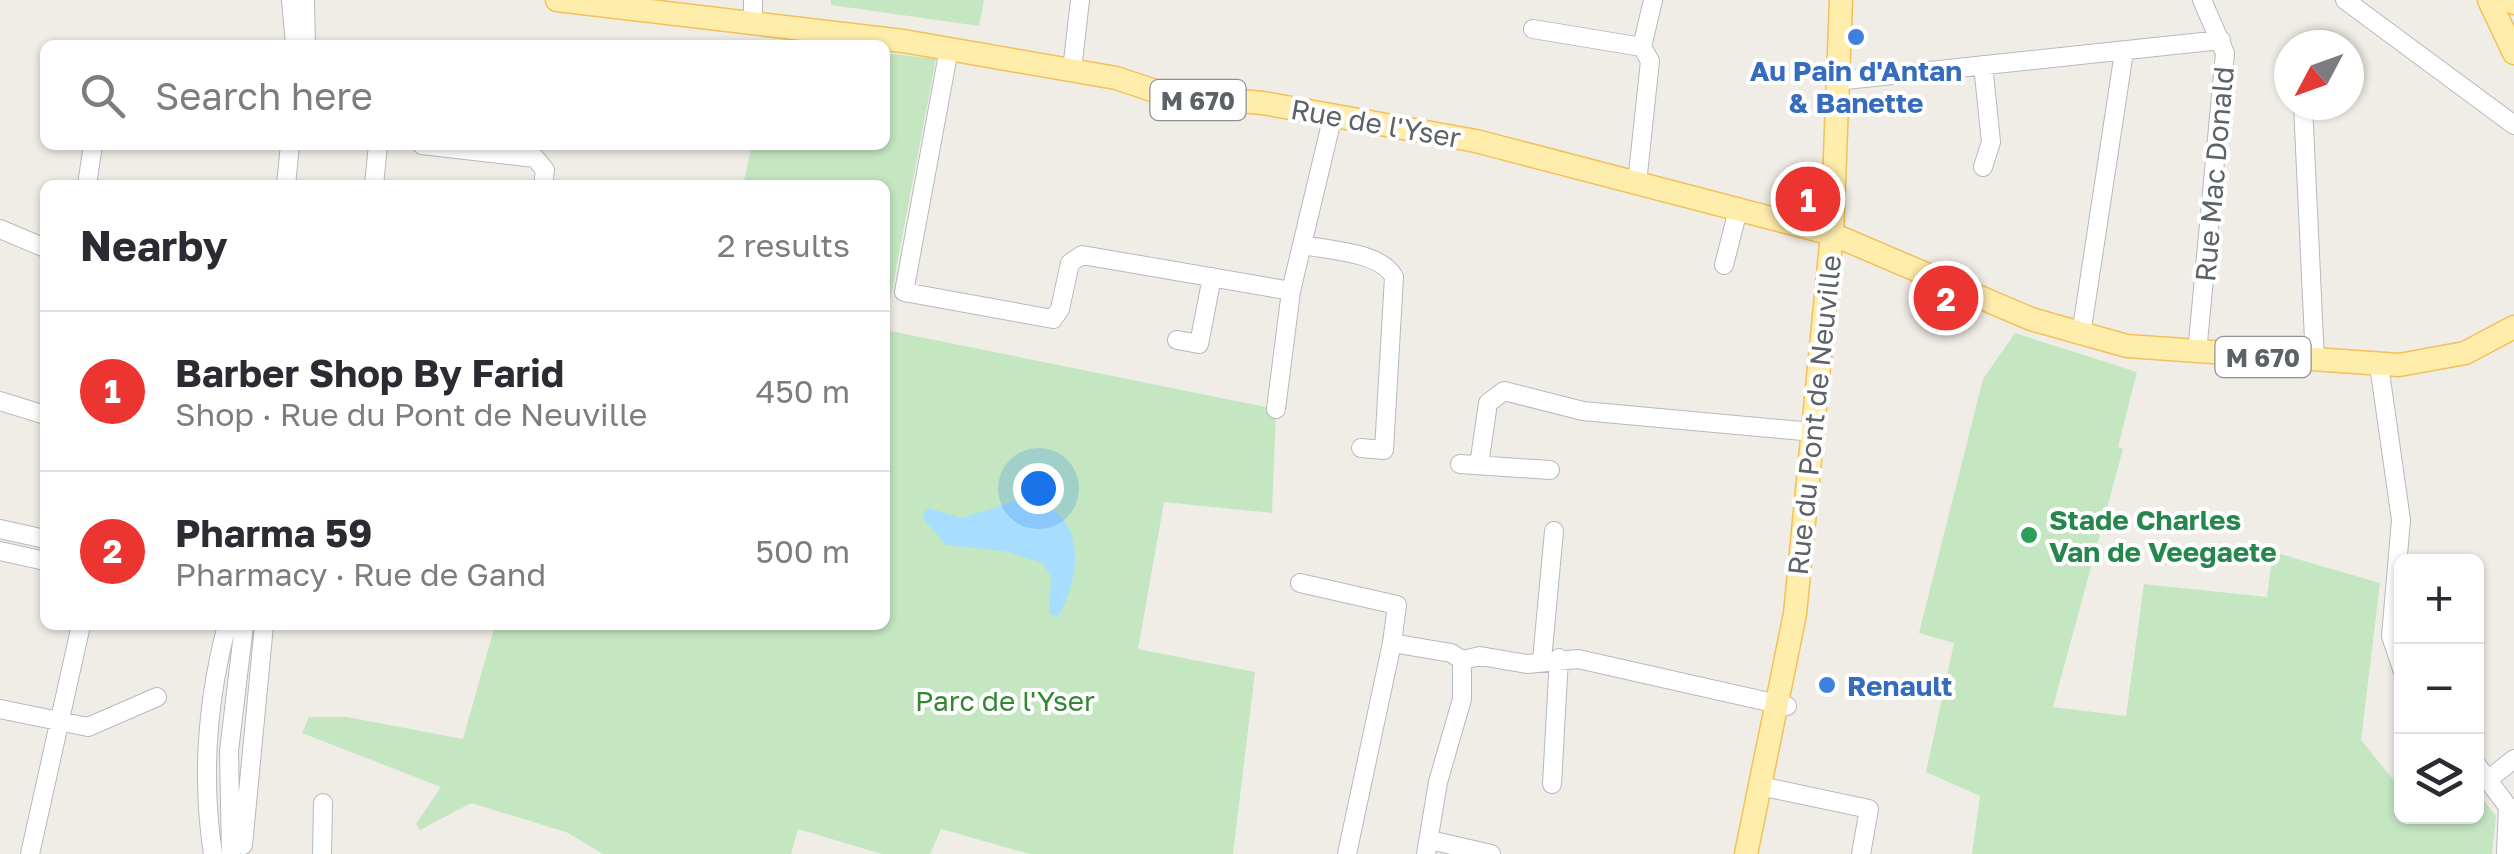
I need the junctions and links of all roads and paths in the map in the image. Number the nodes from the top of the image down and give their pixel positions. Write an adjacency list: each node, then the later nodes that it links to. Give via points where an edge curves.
1 (291, 0): 12 (street)
2 (305, 0): 13 (street)
3 (557, 0): 10 (main road, Rue de l'Yser / M 670)
4 (1080, 0): 20 (street)
5 (1654, 0): 15 (street)
6 (1841, 0): 21 (main road, Rue du Pont de Neuville)
7 (2202, 0): 14 (street, Rue Mac Donald)
8 (2345, 0): 22 (street)
9 (2489, 0): 18 (main road)
10 (753, 12): 16 (main road, Rue de l'Yser / M 670)
11 (1532, 28): 15 (street)
12 (295, 40)
13 (306, 40)
14 (2221, 40): 17 (street); 50 (street, Rue Mac Donald)
15 (1642, 47): 38 (street, via 1650,61)
16 (949, 49): 20 (main road, Rue de l'Yser / M 670); 45 (street, via 904,292 1053,318 1078,256)
17 (2124, 52): 19 (street); 48 (street)
18 (2514, 53)
19 (1983, 66): 21 (street); 32 (street, via 1990,135)
20 (1072, 70): 24 (main road, Rue de l'Yser / M 670, via 1167,96)
21 (1836, 81): 41 (main road, Rue du Pont de Neuville)
22 (2482, 102): 23 (street, via 2500,112); 26 (street)
23 (2514, 110)
24 (1333, 115): 38 (main road, Rue de l'Yser / M 670); 42 (street)
25 (2305, 120): 51 (street)
26 (2514, 125)
27 (92, 150): 33 (street)
28 (290, 150): 34 (street)
29 (302, 150): 35 (street)
30 (378, 150): 36 (street)
31 (465, 150): 37 (street, via 535,158)
32 (1983, 167)
33 (89, 180)
34 (286, 180)
35 (298, 180)
36 (374, 180)
37 (543, 180)
38 (1637, 183): 39 (main road, Rue de l'Yser / M 670)
39 (1738, 210): 41 (main road, Rue de l'Yser / M 670); 44 (street)
40 (0, 229): 43 (street)
41 (1832, 234): 48 (main road, M 670); 56 (main road, Rue du Pont de Neuville)
42 (1303, 245): 46 (street); 57 (street, via 1376,261 1394,277 1384,450)
43 (40, 246)
44 (1724, 265)
45 (1212, 277): 46 (street); 49 (street, via 1199,344)
46 (1291, 291): 54 (street)
47 (2514, 327): 52 (main road, M 670, via 2456,356)
48 (2081, 336): 50 (main road, M 670)
49 (1177, 340)
50 (2197, 352): 51 (main road, M 670)
51 (2315, 361): 52 (main road, M 670)
52 (2379, 365): 70 (street, via 2400,509)
53 (0, 401): 55 (street)
54 (1276, 409)
55 (40, 413)
56 (1813, 432): 58 (street, via 1583,411 1504,391 1495,395 1469,465); 74 (main road, Rue du Pont de Neuville)
57 (1361, 448)
58 (1550, 470)
59 (0, 530): 61 (street)
60 (1554, 531): 71 (street)
61 (40, 539)
62 (0, 552): 63 (street)
63 (40, 560)
64 (1300, 583): 69 (street, via 1397,605)
65 (79, 630): 76 (street)
66 (226, 630): 86 (street, via 207,728)
67 (243, 630): 84 (street, via 229,751)
68 (263, 630): 84 (street)
69 (1392, 643): 72 (street); 88 (street)
70 (2394, 645)
71 (1550, 659): 72 (street); 74 (street); 80 (street)
72 (1462, 660): 83 (street, via 1462,699)
73 (158, 698): 76 (street, via 94,727)
74 (1782, 704): 81 (main road, Rue du Pont de Neuville)
75 (0, 709): 76 (street)
76 (59, 722): 85 (street)
77 (2514, 759): 79 (street)
78 (2484, 773): 79 (street)
79 (2489, 779): 93 (street, via 2510,814)
80 (1552, 784)
81 (1764, 787): 90 (main road); 91 (main road); 92 (street, via 1869,809)
82 (323, 803): 87 (street)
83 (1428, 847): 89 (street)
84 (237, 850)
85 (30, 854)
86 (213, 854)
87 (322, 854)
88 (1347, 854)
89 (1491, 854)
90 (1746, 854)
91 (1756, 854)
92 (1860, 854)
93 (2506, 854)

